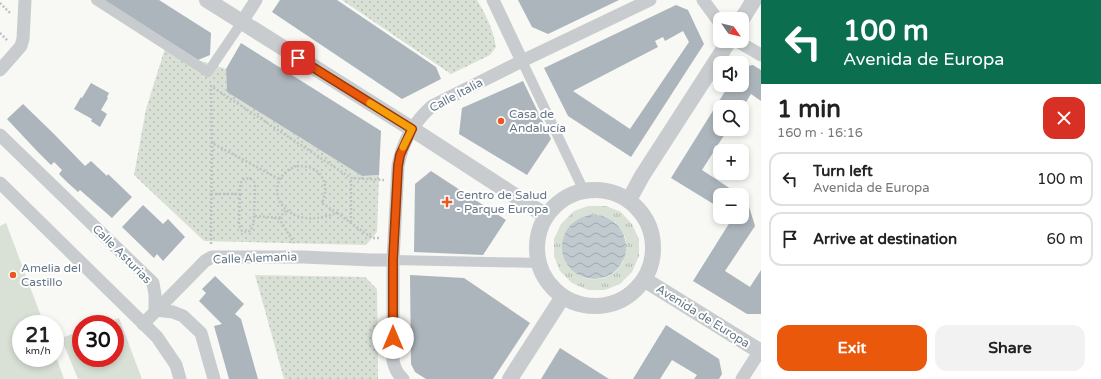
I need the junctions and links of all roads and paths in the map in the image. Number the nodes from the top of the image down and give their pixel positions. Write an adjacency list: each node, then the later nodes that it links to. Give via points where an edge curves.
1 (24, 0): 16 (street, via 21,46)
2 (96, 0): 11 (street, via 208,72)
3 (207, 0): 11 (street)
4 (256, 0): 11 (street)
5 (493, 0): 15 (street)
6 (650, 0): 15 (street, Calle Italia)
7 (703, 0): 10 (street)
8 (754, 0): 9 (street)
9 (746, 12)
10 (713, 14)
11 (242, 22): 17 (street)
12 (724, 48): 27 (street)
13 (749, 48): 14 (street)
14 (761, 55)
15 (522, 61): 17 (street, Calle Italia, via 432,106); 24 (street)
16 (0, 70)
17 (412, 129): 22 (street, Calle Italia, via 400,155); 31 (street)
18 (0, 136): 41 (street, Calle Asturias, via 153,283)
19 (212, 143): 20 (path, via 211,86); 21 (path); 25 (path)
20 (351, 178): 22 (path); 33 (path)
21 (279, 179): 28 (path, via 277,196); 29 (path, via 297,166 312,168 323,179 325,195 322,203)
22 (397, 180): 34 (street, Calle Italia)
23 (0, 183): 42 (street)
24 (584, 191): 27 (street, via 612,192); 31 (street, via 559,202)
25 (211, 194): 26 (path); 35 (path)
26 (240, 194): 30 (path, via 241,230 251,230); 30 (path, via 242,181 245,178 251,179 255,186)
27 (629, 200): 39 (street, via 642,212 650,228 654,246 652,264)
28 (286, 210): 29 (path, via 300,217 312,218); 32 (path)
29 (337, 213): 33 (path)
30 (254, 216): 32 (path)
31 (546, 216): 38 (street, via 538,232 536,251)
32 (279, 218): 36 (path)
33 (351, 222): 34 (path, via 372,238)
34 (394, 238): 37 (street, Calle Italia)
35 (212, 257): 36 (street, Calle Alemania); 41 (street, Calle Alemania, via 204,261)
36 (303, 257): 37 (street, Calle Alemania)
37 (393, 260): 38 (street); 46 (street, Calle Italia, via 393,361 395,369)
38 (539, 262): 40 (street, via 542,274 549,285)
39 (645, 280): 40 (street, via 632,294 616,303 598,307 580,305); 43 (street, Avenida de Europa)
40 (562, 298): 47 (street)
41 (155, 310): 42 (street, Calle Alemania); 45 (street, via 183,316 201,333)
42 (143, 324): 44 (street, via 157,336 176,365)
43 (761, 351): 48 (street)
44 (180, 379)
45 (214, 379)
46 (403, 379)
47 (510, 379)
48 (742, 379)

